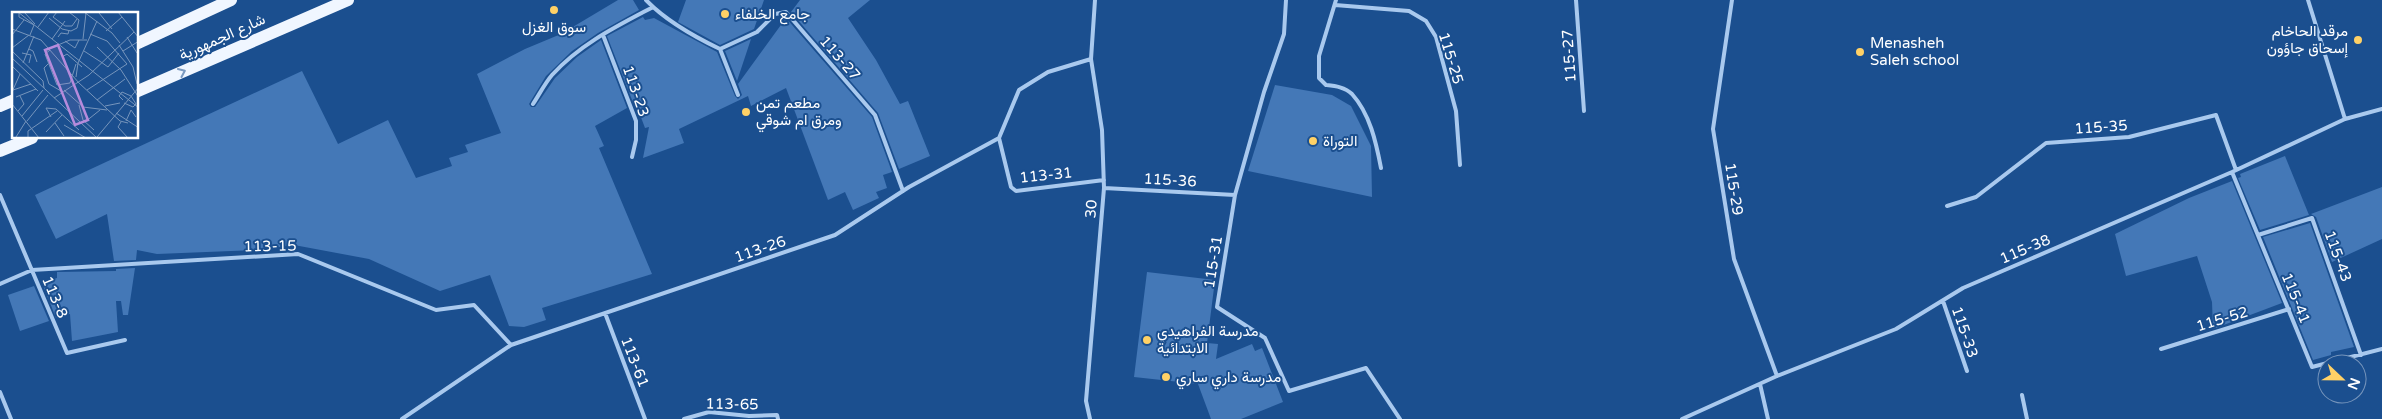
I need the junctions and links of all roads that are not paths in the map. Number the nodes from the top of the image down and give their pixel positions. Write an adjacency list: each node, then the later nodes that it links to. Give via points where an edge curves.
1 (231, 0): 12 (main road)
2 (348, 0): 15 (main road, شارع الجمهورية, one-way to 2)
3 (646, 0): 10 (lane)
4 (1095, 0): 14 (lane, 30)
5 (1286, 0): 34 (lane, 115-31, via 1284,34)
6 (1576, 0): 21 (lane, 115-27)
7 (1732, 0): 49 (lane, 115-29, via 1712,129 1734,259)
8 (2308, 0): 22 (lane)
9 (1336, 2): 27 (lane, 115-25, via 1409,11 1426,22 1436,37 1456,111); 28 (lane, via 1319,56 1319,78 1326,85 1351,93 1374,133)
10 (653, 7): 11 (lane); 13 (lane, via 699,39)
11 (603, 34): 18 (lane, via 570,56 551,76); 26 (lane, 113-23, via 636,121)
12 (139, 43)
13 (720, 49): 16 (lane); 32 (lane, 113-27, via 756,32 775,14 786,12 875,115)
14 (1091, 59): 23 (lane, via 1048,72 1019,90); 30 (lane, 30, via 1102,130)
15 (139, 92)
16 (738, 95)
17 (12, 101): 19 (main road)
18 (533, 104)
19 (0, 106)
20 (2382, 110): 22 (lane, 115-38)
21 (1584, 111)
22 (2346, 119): 29 (lane, 115-38)
23 (1000, 138): 30 (lane, 113-31, via 1011,187 1016,191); 32 (lane, 113-26)
24 (30, 139): 25 (main road)
25 (0, 151)
26 (632, 156)
27 (1460, 165)
28 (1381, 168)
29 (2234, 171): 35 (lane, 115-35, via 2216,115 2129,137 2046,143 1976,197); 36 (lane, 115-41); 39 (lane, 115-38, via 1963,288)
30 (1104, 180): 31 (lane, 30)
31 (1104, 188): 34 (lane, 115-36); 58 (lane, 30, via 1086,402)
32 (903, 191): 41 (lane, 113-26, via 835,235)
33 (0, 194): 37 (lane, 113-8)
34 (1235, 195): 59 (lane, 115-31, via 1218,307 1265,338 1288,391 1366,368)
35 (1947, 206)
36 (2258, 235): 40 (lane, 115-41); 46 (lane, 115-43, via 2312,218)
37 (32, 270): 38 (lane); 42 (lane, 113-8, via 67,353); 43 (lane, 113-15, via 298,254 436,310 474,305)
38 (0, 284)
39 (1943, 301): 48 (lane, 115-33); 49 (lane, 115-38, via 1896,329)
40 (2289, 310): 45 (lane, 115-52); 47 (lane, 115-41, via 2312,367)
41 (605, 313): 43 (lane, 113-26); 55 (lane, 113-61)
42 (125, 340)
43 (511, 344): 54 (lane, 113-26)
44 (2382, 349): 46 (lane, 115-41)
45 (2161, 350)
46 (2361, 354)
47 (2317, 366)
48 (1967, 371)
49 (1777, 376): 50 (lane, 115-38)
50 (1760, 384): 60 (lane, 115-38); 61 (lane)
51 (0, 392): 53 (lane)
52 (2022, 395): 62 (lane)
53 (11, 419)
54 (402, 419)
55 (645, 419)
56 (684, 419): 57 (lane, 113-65, via 709,412 777,415)
57 (778, 419)
58 (1090, 419)
59 (1400, 419)
60 (1682, 419)
61 (1768, 419)
62 (2027, 419)

